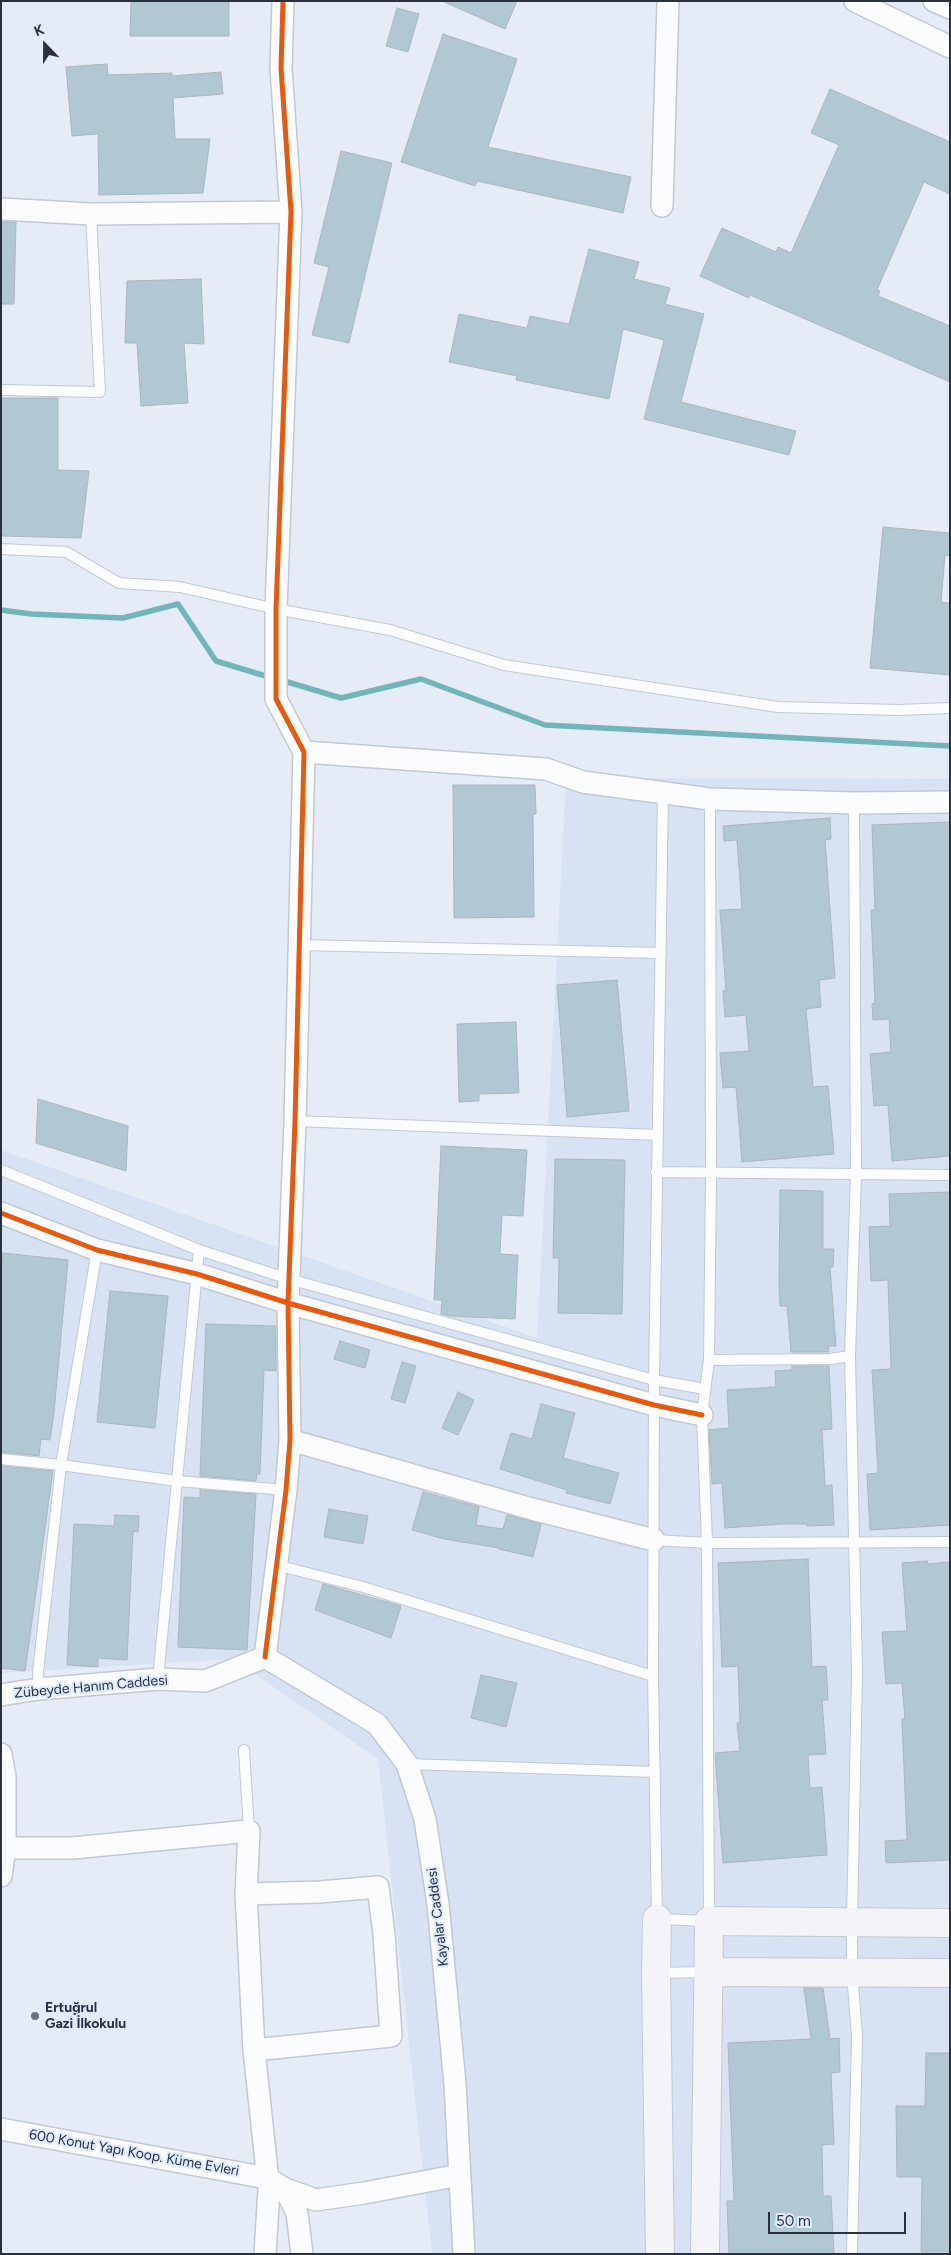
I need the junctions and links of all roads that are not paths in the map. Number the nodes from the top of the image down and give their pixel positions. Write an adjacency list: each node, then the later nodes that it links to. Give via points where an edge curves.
1 (284, 1): 9 (street, via 280,68)
2 (668, 1): 7 (street)
3 (855, 1): 6 (street)
4 (934, 1): 5 (street)
5 (950, 8)
6 (950, 47)
7 (662, 206)
8 (1, 209): 10 (street)
9 (291, 212): 10 (street); 13 (street)
10 (91, 214): 11 (lane, via 100,392)
11 (1, 390)
12 (1, 549): 13 (lane, via 66,552 118,583 180,587)
13 (276, 609): 14 (lane, via 390,630 504,665 778,707); 15 (street, via 276,699)
14 (950, 708)
15 (304, 752): 16 (street, via 546,768 583,782); 20 (street)
16 (663, 792): 17 (street); 21 (lane)
17 (710, 798): 18 (street); 26 (lane)
18 (854, 802): 19 (street); 27 (lane)
19 (950, 802)
20 (299, 945): 21 (lane); 22 (street)
21 (661, 953): 23 (lane)
22 (295, 1121): 23 (lane); 33 (street)
23 (658, 1135): 25 (lane)
24 (1, 1170): 31 (lane)
25 (656, 1172): 26 (lane); 37 (lane)
26 (711, 1172): 27 (lane); 36 (lane)
27 (856, 1174): 28 (lane); 35 (lane)
28 (950, 1174)
29 (1, 1213): 30 (street)
30 (97, 1250): 32 (street); 43 (lane)
31 (199, 1250): 32 (lane); 33 (lane)
32 (197, 1274): 34 (street); 44 (lane)
33 (289, 1279): 34 (street); 37 (lane)
34 (288, 1304): 39 (street); 41 (street)
35 (850, 1356): 36 (lane); 47 (lane)
36 (709, 1360): 38 (lane)
37 (654, 1380): 38 (lane); 39 (lane)
38 (705, 1389): 40 (lane)
39 (654, 1405): 40 (street); 46 (lane)
40 (702, 1415): 49 (lane)
41 (290, 1440): 45 (street); 46 (street)
42 (1, 1459): 43 (lane)
43 (62, 1465): 44 (lane); 54 (lane, via 38,1672)
44 (177, 1481): 45 (lane); 53 (lane)
45 (286, 1490): 50 (street)
46 (654, 1540): 49 (lane); 52 (lane)
47 (856, 1542): 48 (lane); 49 (lane); 66 (lane)
48 (950, 1542)
49 (707, 1543): 65 (lane)
50 (276, 1565): 51 (street); 52 (lane, via 362,1587)
51 (265, 1657): 53 (street, Zübeyde Hanım Caddesi, via 205,1681); 58 (street, Kayalar Caddesi, via 377,1724)
52 (653, 1676): 59 (lane)
53 (158, 1679): 54 (street, Zübeyde Hanım Caddesi)
54 (39, 1689): 55 (street, Zübeyde Hanım Caddesi)
55 (1, 1695)
56 (244, 1750): 60 (lane)
57 (1, 1754): 61 (street, via 5,1777)
58 (407, 1764): 59 (lane); 74 (street, Kayalar Caddesi, via 425,1819 438,1904)
59 (655, 1772): 64 (lane)
60 (249, 1831): 61 (street, via 73,1848); 63 (street)
61 (3, 1848): 62 (street)
62 (1, 1876)
63 (246, 1894): 72 (street); 72 (street, via 378,1887 391,2036)
64 (657, 1918): 65 (lane); 70 (street)
65 (708, 1921): 66 (street); 68 (street)
66 (852, 1922): 67 (street); 69 (lane)
67 (950, 1923)
68 (708, 1972): 69 (street); 70 (lane); 80 (street)
69 (852, 1972): 71 (street); 81 (lane, via 858,2036)
70 (656, 1973): 79 (street)
71 (950, 1973)
72 (254, 2050): 75 (street)
73 (1, 2129): 75 (street, 600 Konut Yapı Koop. Küme Evleri)
74 (460, 2175): 75 (street, 600 Konut Yapı Koop. Küme Evleri, via 316,2200); 78 (street, Kayalar Caddesi)
75 (274, 2186): 76 (street); 77 (street, via 298,2213)
76 (265, 2254)
77 (302, 2254)
78 (464, 2254)
79 (660, 2254)
80 (704, 2254)
81 (852, 2254)

